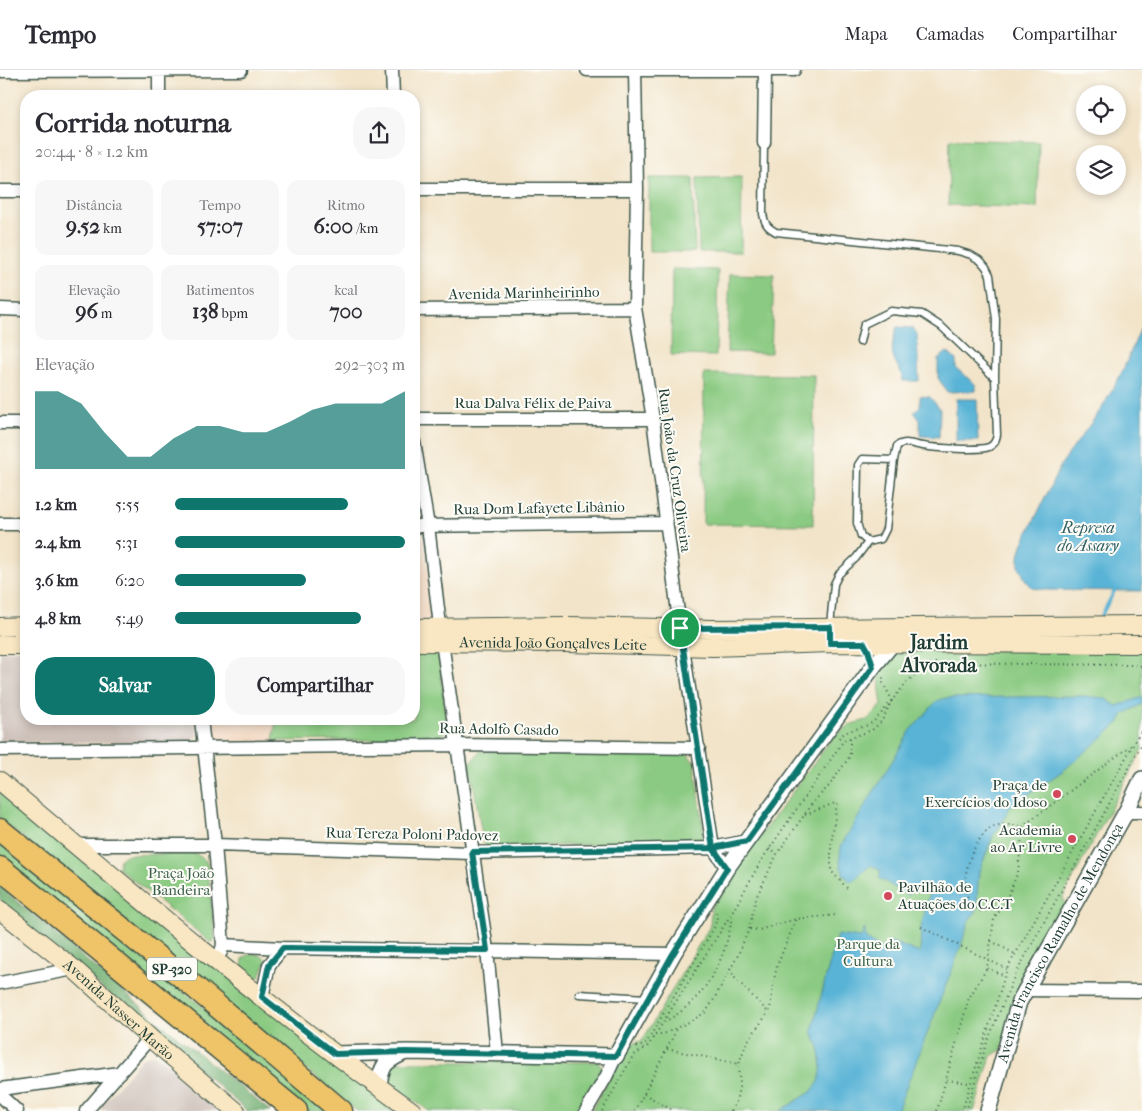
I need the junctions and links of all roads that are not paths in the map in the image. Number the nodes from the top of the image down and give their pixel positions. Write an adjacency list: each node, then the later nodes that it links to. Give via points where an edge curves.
1 (241, 70): 7 (street)
2 (392, 70): 10 (street)
3 (587, 70): 4 (street)
4 (635, 70): 8 (street); 13 (street, Rua João da Cruz Oliveira)
5 (794, 70): 8 (street)
6 (0, 71): 7 (street)
7 (159, 71): 9 (street)
8 (765, 71): 11 (street)
9 (159, 90)
10 (393, 90)
11 (764, 144): 21 (lane, via 763,214 765,224 776,232 958,251 981,261 990,275 996,319)
12 (420, 189): 13 (street)
13 (637, 189): 16 (street, Rua João da Cruz Oliveira)
14 (20, 190): 15 (street)
15 (0, 191)
16 (635, 308): 19 (street, Avenida Marinheirinho); 23 (street, Rua João da Cruz Oliveira)
17 (0, 309): 18 (street)
18 (20, 310)
19 (420, 310)
20 (860, 342): 21 (lane, via 864,324 891,311 922,314 942,327)
21 (995, 378): 26 (lane, via 998,435 994,444 979,448 905,443 897,446)
22 (420, 419): 23 (street, Rua Dalva Félix de Paiva)
23 (652, 419): 28 (street, Rua João da Cruz Oliveira)
24 (0, 423): 25 (street)
25 (20, 423)
26 (894, 460): 33 (lane, via 886,529 881,539); 33 (lane, via 862,460 858,465 857,523 861,536)
27 (420, 478): 32 (street)
28 (666, 523): 32 (street, Rua Dom Lafayete Libânio); 37 (street, Rua João da Cruz Oliveira)
29 (0, 524): 30 (street)
30 (20, 524)
31 (420, 526): 32 (street, Rua Dom Lafayete Libânio)
32 (428, 526): 40 (street)
33 (868, 542): 42 (lane, via 834,584)
34 (1142, 625): 42 (main road, Avenida João Gonçalves Leite)
35 (0, 626): 36 (main road)
36 (20, 626)
37 (680, 628): 38 (main road, Avenida João Gonçalves Leite); 41 (main road, Avenida João Gonçalves Leite); 49 (street, Rua João da Cruz Oliveira)
38 (712, 629): 42 (main road, Avenida João Gonçalves Leite); 50 (main road)
39 (420, 630): 40 (main road, Avenida João Gonçalves Leite)
40 (442, 635): 41 (main road, Avenida João Gonçalves Leite); 43 (main road, Avenida João Gonçalves Leite); 53 (street)
41 (567, 635): 49 (main road, Avenida João Gonçalves Leite)
42 (830, 635): 44 (main road, Avenida João Gonçalves Leite); 50 (main road, Avenida João Gonçalves Leite)
43 (420, 640)
44 (864, 643): 45 (main road, Avenida João Gonçalves Leite); 51 (street)
45 (893, 643): 46 (main road, Avenida João Gonçalves Leite); 51 (street)
46 (1140, 644)
47 (0, 645): 48 (main road)
48 (20, 645)
49 (683, 646): 50 (main road, Avenida João Gonçalves Leite); 55 (street, Rua João da Cruz Oliveira)
50 (712, 646)
51 (873, 667): 62 (street)
52 (203, 725): 54 (street)
53 (457, 745): 54 (street, Rua Adolfo Casado); 55 (street, Rua Adolfo Casado); 66 (street)
54 (205, 746): 56 (street, Rua Adolfo Casado); 64 (street)
55 (699, 748): 65 (street, Rua João da Cruz Oliveira)
56 (0, 750)
57 (1142, 779): 59 (street, Avenida Francisco Ramalho de Mendonça)
58 (0, 780): 63 (main road)
59 (1126, 812): 60 (street); 76 (street, Avenida Francisco Ramalho de Mendonça)
60 (1142, 812)
61 (0, 830): 94 (highway, SP-320, via 197,989)
62 (747, 841): 65 (street, Rua Tereza Poloni Padovez); 68 (street)
63 (76, 845): 64 (street, Rua Tereza Poloni Padovez); 72 (main road)
64 (215, 845): 66 (street, Rua Tereza Poloni Padovez); 72 (street)
65 (713, 848): 66 (street, Rua Tereza Poloni Padovez); 68 (street, Rua João da Cruz Oliveira)
66 (472, 852): 71 (street)
67 (0, 868): 93 (highway, SP-320)
68 (727, 868): 73 (street)
69 (0, 910): 74 (main road, Avenida Nasser Marão)
70 (283, 948): 71 (street); 72 (street); 79 (street, via 269,965)
71 (487, 950): 73 (street); 83 (street)
72 (221, 953): 79 (main road)
73 (673, 954): 80 (street)
74 (74, 969): 75 (street); 81 (main road, Avenida Nasser Marão)
75 (0, 982)
76 (1024, 990): 77 (street); 97 (street, Avenida Francisco Ramalho de Mendonça)
77 (1142, 991)
78 (578, 994): 80 (lane)
79 (262, 997): 84 (main road)
80 (648, 998): 85 (street)
81 (150, 1038): 86 (street); 92 (main road, Avenida Nasser Marão)
82 (406, 1052): 83 (street); 84 (street); 87 (street, via 389,1060 381,1069)
83 (497, 1053): 85 (street)
84 (335, 1054): 87 (main road)
85 (618, 1063): 96 (street)
86 (120, 1073): 88 (street); 91 (street)
87 (379, 1087): 95 (main road)
88 (0, 1090)
89 (0, 1095): 90 (street)
90 (17, 1111)
91 (86, 1111)
92 (236, 1111)
93 (296, 1111)
94 (341, 1111)
95 (412, 1111)
96 (586, 1111)
97 (988, 1111)

